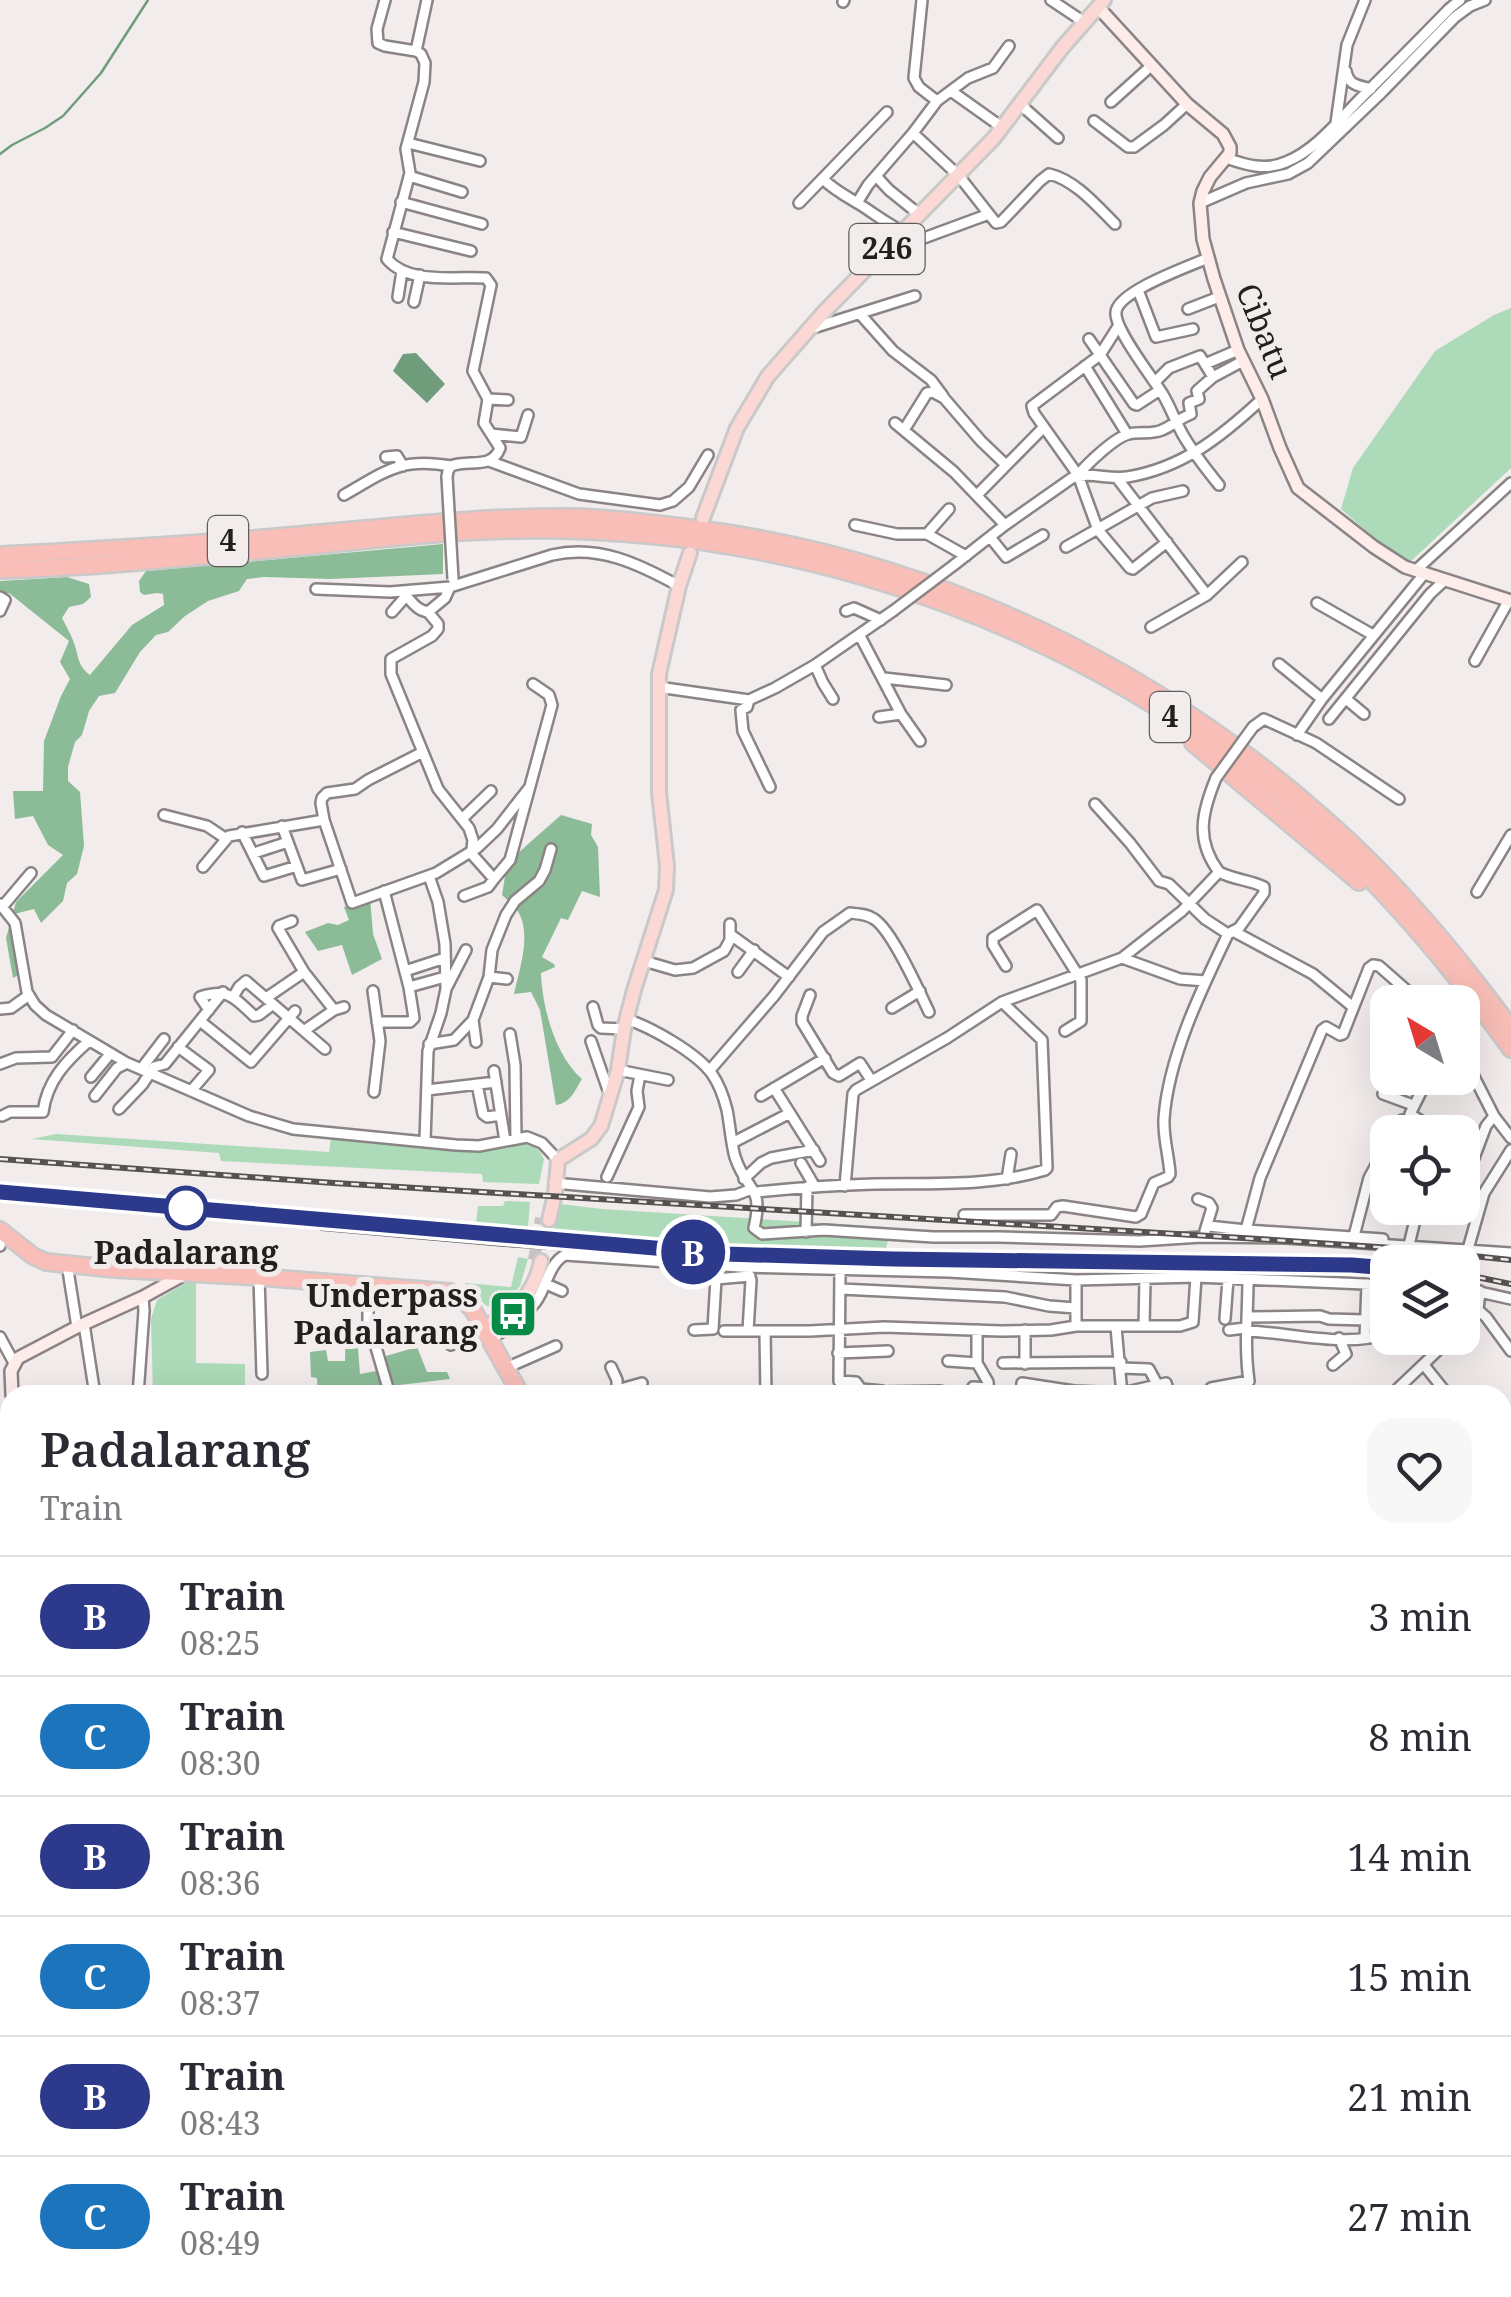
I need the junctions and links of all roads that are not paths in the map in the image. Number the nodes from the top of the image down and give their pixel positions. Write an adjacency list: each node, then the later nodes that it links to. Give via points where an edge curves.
1 (386, 0): 11 (street, via 378,43)
2 (426, 0): 11 (street)
3 (922, 0): 16 (street, via 914,78)
4 (1051, 0): 9 (street)
5 (1365, 0): 12 (street)
6 (1460, 0): 15 (street)
7 (1486, 0): 15 (street, via 1454,17)
8 (1102, 3): 9 (main road, 246); 13 (street)
9 (1084, 22): 19 (main road, 246)
10 (1008, 46): 14 (street, via 992,68)
11 (416, 51): 26 (street, via 426,63)
12 (1344, 64): 15 (street, via 1348,80); 22 (street)
13 (1152, 65): 17 (street); 18 (street)
14 (951, 91): 16 (street); 23 (street)
15 (1374, 92): 22 (street); 30 (street, via 1322,152)
16 (937, 100): 24 (street)
17 (1111, 102)
18 (1187, 104): 21 (street, via 1134,148); 27 (street, via 1223,134 1230,146)
19 (1022, 105): 23 (main road, 246); 25 (street)
20 (887, 112): 34 (street)
21 (1094, 121)
22 (1336, 123): 30 (street)
23 (1002, 128): 33 (main road, 246)
24 (913, 133): 32 (street); 33 (street)
25 (1058, 138)
26 (408, 143): 28 (street); 31 (street)
27 (1226, 158): 29 (street); 40 (street)
28 (480, 161)
29 (1246, 165): 30 (street); 35 (street)
30 (1285, 169): 35 (street)
31 (409, 176): 36 (street); 37 (street)
32 (876, 176): 38 (street); 42 (street)
33 (959, 176): 41 (street); 42 (main road, 246)
34 (823, 179): 38 (street); 39 (street)
35 (1246, 183): 40 (street)
36 (462, 192)
37 (401, 202): 43 (street); 45 (street)
38 (858, 202): 46 (street)
39 (799, 204)
40 (1200, 204): 48 (street, Cibatu)
41 (990, 214): 44 (street, via 1001,222 1053,174); 46 (street, via 913,242)
42 (920, 215): 46 (main road, 246)
43 (482, 224)
44 (1115, 224)
45 (393, 232): 47 (street); 49 (street, via 386,259)
46 (899, 236): 59 (main road, 246)
47 (471, 251)
48 (1208, 258): 51 (street); 54 (street, Cibatu)
49 (402, 271): 50 (street); 53 (street)
50 (420, 276): 55 (street); 69 (street, via 491,283 473,366)
51 (1138, 290): 58 (street, via 1120,303); 60 (street, via 1156,338)
52 (914, 296): 57 (street)
53 (398, 297)
54 (1220, 297): 56 (street); 63 (street, Cibatu)
55 (414, 302)
56 (1188, 309)
57 (860, 314): 59 (street); 68 (street)
58 (1119, 325): 62 (street); 67 (street)
59 (810, 329): 93 (main road, 246, via 748,409)
60 (1194, 329)
61 (1089, 339): 62 (street)
62 (1100, 355): 65 (street); 67 (street, via 1137,406)
63 (1241, 355): 64 (street); 66 (street); 70 (street, Cibatu)
64 (1205, 364): 66 (street); 67 (street, via 1198,356 1169,368)
65 (1084, 366): 74 (street, via 1032,406); 76 (street)
66 (1213, 377): 73 (street, via 1196,391 1200,399 1189,403 1191,414)
67 (1157, 386): 73 (street)
68 (944, 398): 81 (street); 89 (street, via 927,394 900,426)
69 (488, 399): 71 (street); 75 (street, via 484,421)
70 (1262, 399): 77 (street); 107 (street, Cibatu, via 1298,488 1374,548)
71 (508, 400)
72 (528, 415): 75 (street, via 520,438)
73 (1176, 420): 76 (street, via 1165,429); 77 (street)
74 (1044, 428): 81 (street); 84 (street)
75 (492, 434): 80 (street, via 500,448)
76 (1127, 434): 84 (street)
77 (1195, 453): 85 (street); 87 (street)
78 (708, 455): 80 (street, via 689,487 660,505 580,494)
79 (386, 457): 82 (street, via 397,456)
80 (488, 461): 83 (street)
81 (1005, 464): 89 (street)
82 (403, 466): 83 (street); 90 (street)
83 (451, 466): 109 (street, bridge)
84 (1078, 475): 85 (street); 95 (street); 96 (street)
85 (1117, 478): 91 (street)
86 (1511, 482): 107 (street)
87 (1219, 485)
88 (1184, 491): 91 (street)
89 (978, 494): 95 (street)
90 (344, 495)
91 (1138, 506): 96 (street); 100 (street)
92 (949, 510): 97 (street)
93 (703, 518)
94 (854, 525): 97 (street)
95 (1005, 525): 99 (street)
96 (1098, 530): 100 (street, via 1132,569); 101 (street)
97 (927, 534): 104 (street)
98 (1043, 534): 99 (street, via 1006,557)
99 (990, 537): 104 (street)
100 (1167, 542): 113 (street)
101 (1066, 546)
102 (690, 553): 110 (main road)
103 (0, 555): 212 (highway, 4, via 577,517 732,534 880,568 1080,649 1226,740 1306,802 1385,877)
104 (966, 556): 121 (street, bridge)
105 (1242, 562): 113 (street)
106 (0, 570): 224 (highway, 4, via 419,535 579,530 710,542 875,580 982,616 1055,651 1203,738 1322,832 1376,885)
107 (1420, 572): 108 (street, Cibatu); 123 (street)
108 (1445, 580): 115 (street, Cibatu); 128 (street)
109 (452, 584): 110 (street, via 588,551 640,565); 112 (street); 120 (street)
110 (678, 586): 133 (main road)
111 (316, 589): 112 (street)
112 (406, 593): 119 (street); 120 (street)
113 (1207, 595): 122 (street)
114 (0, 597): 117 (street)
115 (1510, 600): 125 (street)
116 (1317, 603): 123 (street)
117 (0, 611)
118 (846, 611): 121 (street)
119 (392, 612)
120 (428, 612): 144 (street, via 438,629 390,662)
121 (881, 620): 124 (street)
122 (1151, 627)
123 (1373, 634): 135 (street)
124 (860, 636): 127 (street); 129 (street)
125 (1475, 661)
126 (1278, 664): 135 (street)
127 (816, 665): 134 (street); 137 (street)
128 (1365, 674): 130 (street); 136 (street)
129 (884, 678): 132 (street); 138 (street)
130 (1375, 681)
131 (533, 684): 146 (street, via 552,701)
132 (946, 685)
133 (658, 687): 137 (street); 181 (main road, via 658,792 667,872)
134 (834, 699)
135 (1322, 699): 142 (street)
136 (1346, 699): 139 (street); 141 (street)
137 (749, 700): 145 (street, via 741,710 743,732)
138 (901, 714): 140 (street); 143 (street)
139 (1364, 714)
140 (879, 717)
141 (1329, 719)
142 (1297, 735): 148 (street); 155 (street, bridge, via 1264,719 1253,727 1216,778)
143 (920, 741)
144 (423, 752): 151 (street, via 438,789); 152 (street, via 355,789 324,795)
145 (770, 786)
146 (529, 788): 161 (street); 169 (street, via 510,860)
147 (491, 791): 151 (street)
148 (1399, 800)
149 (1095, 804): 173 (street, via 1159,881)
150 (164, 815): 158 (street)
151 (463, 818): 161 (street)
152 (324, 820): 153 (street); 165 (street)
153 (282, 826): 154 (street); 159 (street)
154 (242, 832): 158 (street); 162 (street)
155 (1202, 832): 156 (street); 166 (street)
156 (1191, 835)
157 (1511, 835): 171 (street)
158 (226, 838): 164 (street)
159 (288, 842): 162 (street); 163 (street)
160 (551, 849): 188 (street, via 538,881 506,915)
161 (471, 851): 168 (street); 169 (street)
162 (254, 854): 163 (street, via 264,876)
163 (298, 866): 165 (street, via 302,880)
164 (203, 867)
165 (341, 869): 170 (street, via 352,903)
166 (1219, 872): 173 (street); 176 (street, via 1265,890)
167 (31, 873): 174 (street)
168 (430, 876): 170 (street); 179 (street)
169 (494, 878): 172 (street)
170 (384, 892): 183 (street)
171 (1477, 892)
172 (464, 896)
173 (1189, 904): 176 (street); 180 (street)
174 (2, 905): 198 (street, via 14,923)
175 (292, 921): 184 (street, via 278,928)
176 (1230, 932): 191 (street); 203 (street, via 1312,974)
177 (466, 950): 194 (street)
178 (754, 950): 181 (street, via 730,929 724,951 693,968); 185 (street); 189 (street)
179 (445, 958): 183 (street); 187 (street)
180 (1122, 958): 186 (street); 191 (street)
181 (644, 961): 211 (main road)
182 (1006, 966): 186 (street, via 993,938 1037,910)
183 (405, 971): 193 (street)
184 (304, 972): 200 (street); 214 (street, via 339,1008)
185 (738, 972)
186 (1077, 974): 201 (street); 215 (street, via 1082,1020)
187 (445, 977): 193 (street); 194 (street)
188 (489, 977): 190 (street); 209 (street)
189 (789, 977): 195 (street, via 823,932 858,913 881,925); 230 (street)
190 (507, 979)
191 (1206, 981): 274 (street, via 1169,1090 1164,1119 1170,1174 1154,1183 1141,1214 1063,1206 1051,1214)
192 (1400, 985): 203 (street, via 1376,965 1369,968)
193 (409, 987): 210 (street, via 414,1018)
194 (446, 989): 221 (street)
195 (920, 990): 204 (street); 206 (street)
196 (373, 991): 210 (street)
197 (228, 994): 200 (street, via 246,981); 200 (street, via 254,1016); 208 (street, via 200,997 209,1010)
198 (28, 995): 205 (street); 213 (street)
199 (810, 995): 226 (street, via 802,1022)
200 (269, 1002): 207 (street)
201 (1002, 1002): 235 (street); 268 (street, via 1042,1040 1047,1168)
202 (593, 1007): 211 (street, via 601,1028)
203 (1353, 1007): 278 (street, via 1344,1034 1322,1030 1260,1178)
204 (892, 1008)
205 (0, 1010)
206 (929, 1012)
207 (292, 1014): 208 (street, via 250,1062); 214 (street)
208 (200, 1020): 222 (street)
209 (473, 1020): 220 (street); 221 (street, via 454,1040)
210 (377, 1022): 241 (street)
211 (625, 1024): 229 (main road); 230 (street, via 651,1028)
212 (1511, 1028)
213 (73, 1030): 218 (street); 228 (street, via 52,1057)
214 (305, 1030): 223 (street)
215 (1065, 1031)
216 (510, 1034): 256 (street)
217 (164, 1040): 231 (street)
218 (89, 1041): 225 (street); 252 (street, via 58,1070 43,1112)
219 (591, 1041): 242 (street)
220 (476, 1042)
221 (430, 1044): 239 (street)
222 (178, 1047): 231 (street, via 164,1065); 240 (street, via 210,1070)
223 (326, 1049)
224 (1511, 1049)
225 (110, 1054): 227 (street); 233 (street)
226 (825, 1058): 235 (street, via 836,1076 860,1063); 237 (street)
227 (127, 1063): 231 (street); 245 (street)
228 (0, 1064)
229 (618, 1070): 232 (street); 242 (main road)
230 (710, 1070): 258 (street)
231 (145, 1071): 240 (street); 248 (street, via 142,1086)
232 (640, 1075): 234 (street); 266 (street, via 639,1107)
233 (91, 1077)
234 (668, 1080)
235 (871, 1080): 270 (street, via 853,1094)
236 (477, 1084): 239 (street); 250 (street, via 483,1114); 250 (street, via 495,1077)
237 (774, 1088): 246 (street); 249 (street)
238 (1480, 1088): 253 (street)
239 (428, 1090): 257 (street)
240 (191, 1091): 257 (street, via 293,1128)
241 (374, 1092)
242 (612, 1092): 262 (main road, via 598,1132)
243 (1386, 1095): 247 (street)
244 (1419, 1095): 247 (street)
245 (95, 1096)
246 (761, 1096)
247 (1413, 1105): 251 (street)
248 (119, 1108)
249 (790, 1113): 258 (street); 259 (street)
250 (501, 1114): 256 (street)
251 (1410, 1115)
252 (2, 1116)
253 (1494, 1116): 254 (street); 255 (street)
254 (1480, 1136)
255 (1511, 1138)
256 (511, 1140): 257 (street, via 478,1146); 262 (street, via 534,1138)
257 (425, 1142)
258 (734, 1142): 267 (street)
259 (814, 1150): 263 (street); 267 (street, via 771,1158)
260 (1511, 1150): 285 (street, via 1484,1193)
261 (1011, 1154): 268 (street)
262 (558, 1160): 269 (main road)
263 (820, 1161)
264 (801, 1163): 271 (street)
265 (1370, 1176): 281 (street)
266 (607, 1178)
267 (744, 1179): 272 (street)
268 (1008, 1179): 270 (street)
269 (554, 1184): 272 (street, via 710,1197); 275 (main road)
270 (845, 1186): 271 (street)
271 (811, 1187): 272 (street); 279 (street)
272 (754, 1190): 279 (street, via 754,1228 762,1234)
273 (1198, 1200): 277 (street, via 1212,1206)
274 (964, 1215)
275 (545, 1219)
276 (1414, 1225): 283 (street)
277 (1208, 1226): 278 (street); 282 (street)
278 (1246, 1230): 281 (street)
279 (806, 1232): 282 (street, via 1140,1242)
280 (1, 1236): 289 (highway, via 46,1262)
281 (1354, 1236): 283 (street)
282 (1202, 1237): 283 (street)
283 (1410, 1244): 284 (street)
284 (1422, 1245)
285 (1469, 1245)
286 (1480, 1250): 287 (street)
287 (1511, 1253)
288 (538, 1260): 325 (main road, via 511,1310)
289 (67, 1264): 292 (highway); 313 (street)
290 (725, 1266): 291 (street); 293 (street); 300 (street, via 565,1255)
291 (840, 1270): 298 (street); 304 (street)
292 (185, 1274): 294 (highway); 307 (street)
293 (750, 1276): 318 (street, via 716,1279 712,1329); 324 (street)
294 (259, 1277): 303 (highway); 346 (street)
295 (1196, 1277): 296 (street); 299 (street); 315 (street, via 1193,1322)
296 (1228, 1279): 297 (street); 322 (street, via 1227,1325)
297 (1248, 1279): 301 (street); 311 (street)
298 (1076, 1280): 299 (street); 309 (street)
299 (1145, 1280): 315 (street)
300 (546, 1284): 306 (street); 325 (street, via 524,1315)
301 (1367, 1284): 302 (street); 312 (street)
302 (1370, 1284)
303 (368, 1287): 325 (highway, via 450,1292); 354 (street, via 368,1320)
304 (841, 1290): 309 (street, via 1004,1297); 317 (street)
305 (1480, 1290): 308 (street)
306 (562, 1291)
307 (144, 1296): 313 (street); 353 (street)
308 (1511, 1299)
309 (1076, 1308): 314 (street)
310 (1480, 1312): 333 (street)
311 (1248, 1316): 312 (street); 322 (street)
312 (1365, 1320): 328 (street)
313 (80, 1325): 338 (street); 352 (street)
314 (1076, 1326): 316 (street); 321 (street)
315 (1144, 1326): 316 (street)
316 (1116, 1327): 341 (street)
317 (839, 1329): 319 (street); 320 (street); 334 (street)
318 (694, 1330)
319 (764, 1330): 324 (street); 358 (street)
320 (977, 1330): 321 (street); 339 (street)
321 (1025, 1330): 340 (street)
322 (1246, 1330): 327 (street); 347 (street)
323 (724, 1331): 324 (street)
324 (748, 1331)
325 (488, 1334): 330 (street); 345 (highway)
326 (0, 1337): 338 (street)
327 (1339, 1338): 328 (street); 342 (street, via 1346,1354)
328 (1364, 1338): 329 (street)
329 (1370, 1339)
330 (451, 1345)
331 (556, 1346): 345 (street)
332 (888, 1351): 334 (street)
333 (1511, 1351)
334 (838, 1353): 359 (street, via 839,1381)
335 (1435, 1355): 343 (street)
336 (948, 1361): 339 (street)
337 (1003, 1363): 340 (street)
338 (14, 1364): 351 (street)
339 (977, 1364): 360 (street)
340 (1022, 1364): 341 (street); 348 (street)
341 (1121, 1365): 350 (street, via 1149,1370); 362 (street)
342 (1333, 1365)
343 (1424, 1366): 367 (street); 368 (street)
344 (611, 1367): 356 (street)
345 (506, 1368): 355 (highway)
346 (262, 1374)
347 (1250, 1380): 365 (street); 366 (street)
348 (1022, 1383): 361 (street)
349 (642, 1384): 357 (street)
350 (1157, 1384): 363 (street); 364 (street)
351 (11, 1385)
352 (92, 1385)
353 (139, 1385)
354 (387, 1385)
355 (515, 1385)
356 (617, 1385)
357 (639, 1385)
358 (766, 1385)
359 (858, 1385)
360 (988, 1385)
361 (1035, 1385)
362 (1122, 1385)
363 (1154, 1385)
364 (1168, 1385)
365 (1226, 1385)
366 (1251, 1385)
367 (1402, 1385)
368 (1440, 1385)

